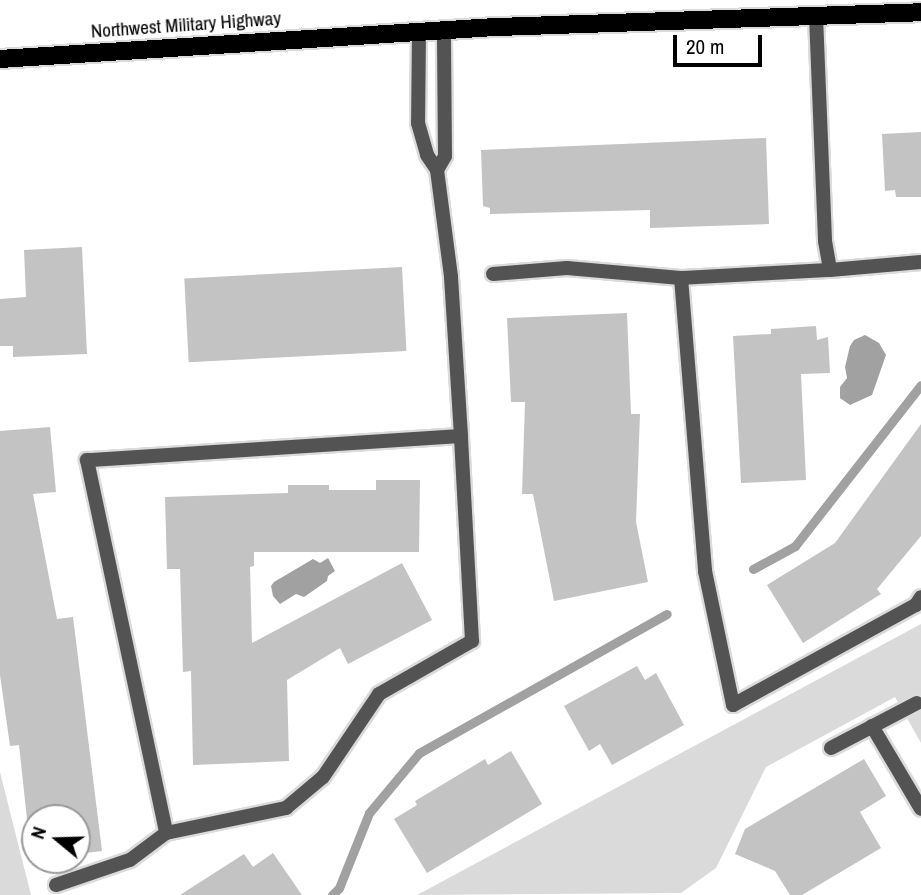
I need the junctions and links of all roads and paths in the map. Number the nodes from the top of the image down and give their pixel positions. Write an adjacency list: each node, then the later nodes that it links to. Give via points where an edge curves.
1 (921, 12): 2 (main road, Northwest Military Highway)
2 (816, 16): 3 (main road, Northwest Military Highway); 8 (lane)
3 (444, 30): 4 (main road, Northwest Military Highway); 6 (lane, via 445,156)
4 (418, 32): 5 (main road, Northwest Military Highway); 6 (lane, via 418,123 427,155)
5 (0, 60)
6 (437, 170): 11 (lane, via 451,277)
7 (921, 262): 8 (lane)
8 (830, 270): 10 (lane)
9 (492, 274): 10 (lane, via 567,268)
10 (681, 278): 12 (lane, via 705,571 733,705 916,605)
11 (461, 436): 17 (lane, via 472,640 379,694 323,778 286,808); 17 (lane, via 88,460)
12 (921, 597)
13 (917, 704): 14 (lane)
14 (872, 726): 15 (lane); 16 (lane)
15 (831, 748)
16 (921, 809)
17 (166, 832): 18 (lane, via 130,860)
18 (56, 885)

